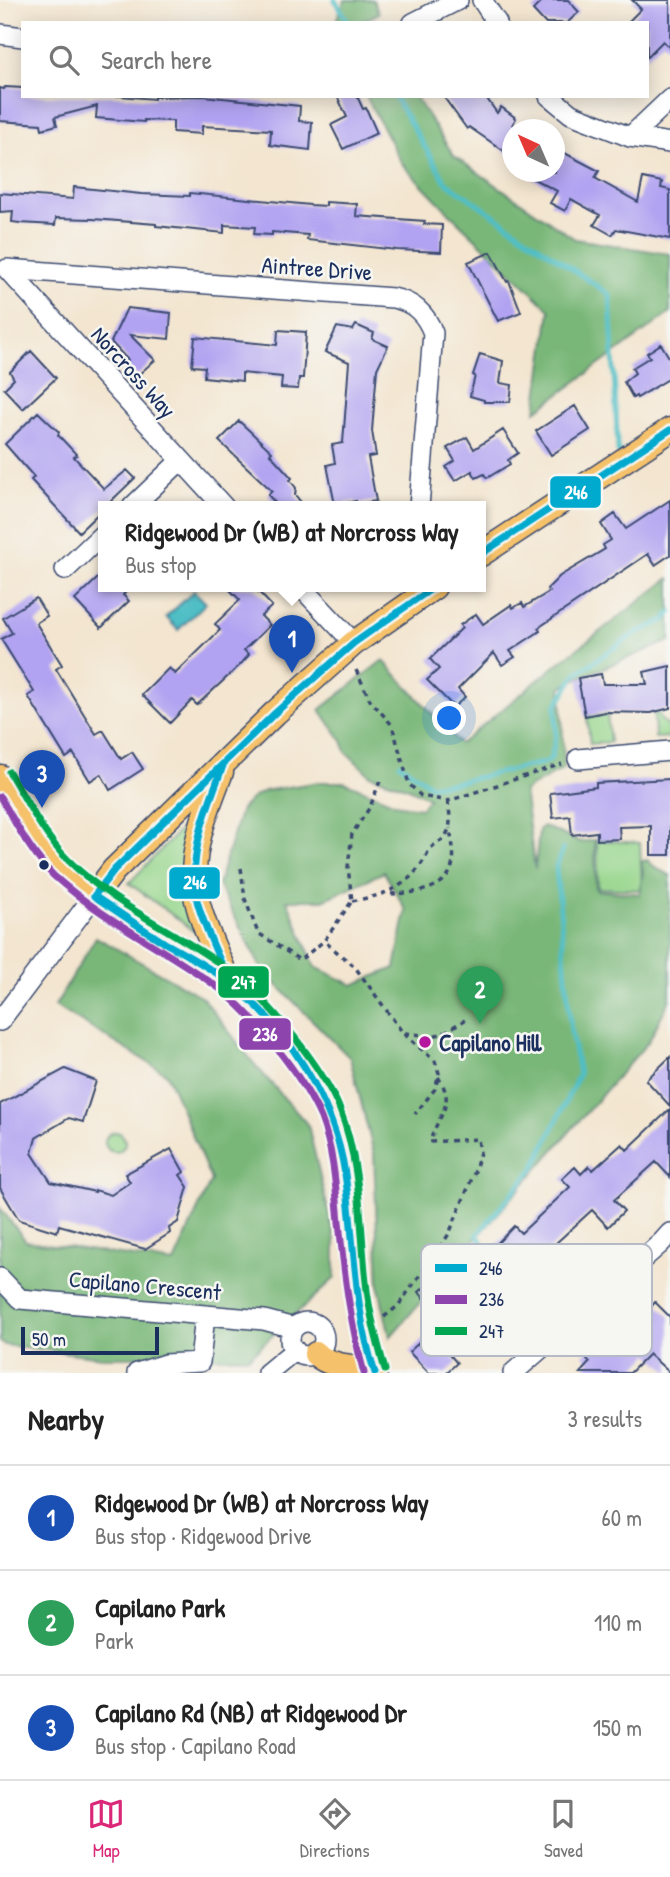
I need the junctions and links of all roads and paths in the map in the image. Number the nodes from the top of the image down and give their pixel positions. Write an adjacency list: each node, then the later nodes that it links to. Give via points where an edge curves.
1 (458, 0): 3 (street)
2 (482, 0): 4 (street)
3 (417, 21)
4 (496, 21)
5 (0, 34): 6 (street)
6 (21, 37)
7 (551, 98): 9 (street, via 571,114)
8 (670, 99): 9 (street)
9 (630, 137): 10 (street)
10 (670, 143)
11 (7, 269): 13 (street, Norcross Way); 16 (street, Aintree Drive, via 393,298 410,303 429,322 433,334)
12 (670, 430): 18 (main road)
13 (181, 460): 14 (street); 15 (street, Norcross Way)
14 (138, 501)
15 (219, 501)
16 (419, 501)
17 (98, 539): 19 (street)
18 (486, 551)
19 (65, 570)
20 (306, 592): 22 (street)
21 (425, 592): 22 (main road)
22 (354, 643): 26 (main road)
23 (356, 670): 29 (path, via 370,700 392,725 409,784 421,796)
24 (670, 751): 25 (street)
25 (578, 759): 29 (path)
26 (224, 764): 33 (main road, via 114,870); 36 (main road, via 201,824 194,881 201,915)
27 (0, 777): 33 (main road, via 46,851)
28 (380, 781): 34 (path, via 352,834 348,867)
29 (448, 801): 30 (path)
30 (450, 828): 32 (path, via 408,880); 32 (path, via 454,858 444,880 415,893)
31 (241, 869): 35 (path, via 245,899 258,933 300,960)
32 (385, 894): 34 (path)
33 (94, 896): 36 (main road); 37 (street)
34 (352, 901): 35 (path)
35 (324, 941): 39 (path, via 355,967)
36 (229, 982): 52 (main road, via 279,1034 330,1113 342,1151 356,1287)
37 (4, 1009)
38 (465, 1020): 39 (path, via 432,1036)
39 (403, 1033): 40 (path, via 435,1061)
40 (438, 1077): 41 (path, via 435,1089); 43 (path, via 448,1100 430,1142 478,1139 480,1152)
41 (415, 1114)
42 (667, 1243): 44 (street)
43 (442, 1244)
44 (652, 1256)
45 (421, 1274): 48 (path, via 398,1306)
46 (0, 1278): 47 (street, Capilano Crescent, via 20,1299)
47 (205, 1315): 49 (street, Capilano Crescent, via 264,1320); 53 (street, via 200,1362 165,1364)
48 (384, 1317)
49 (294, 1328): 50 (street, via 290,1342); 50 (street, Capilano Crescent, via 310,1322 324,1333 324,1345)
50 (305, 1352): 52 (main road); 54 (street)
51 (533, 1356): 55 (street)
52 (374, 1372)
53 (137, 1373)
54 (267, 1373)
55 (513, 1373)

